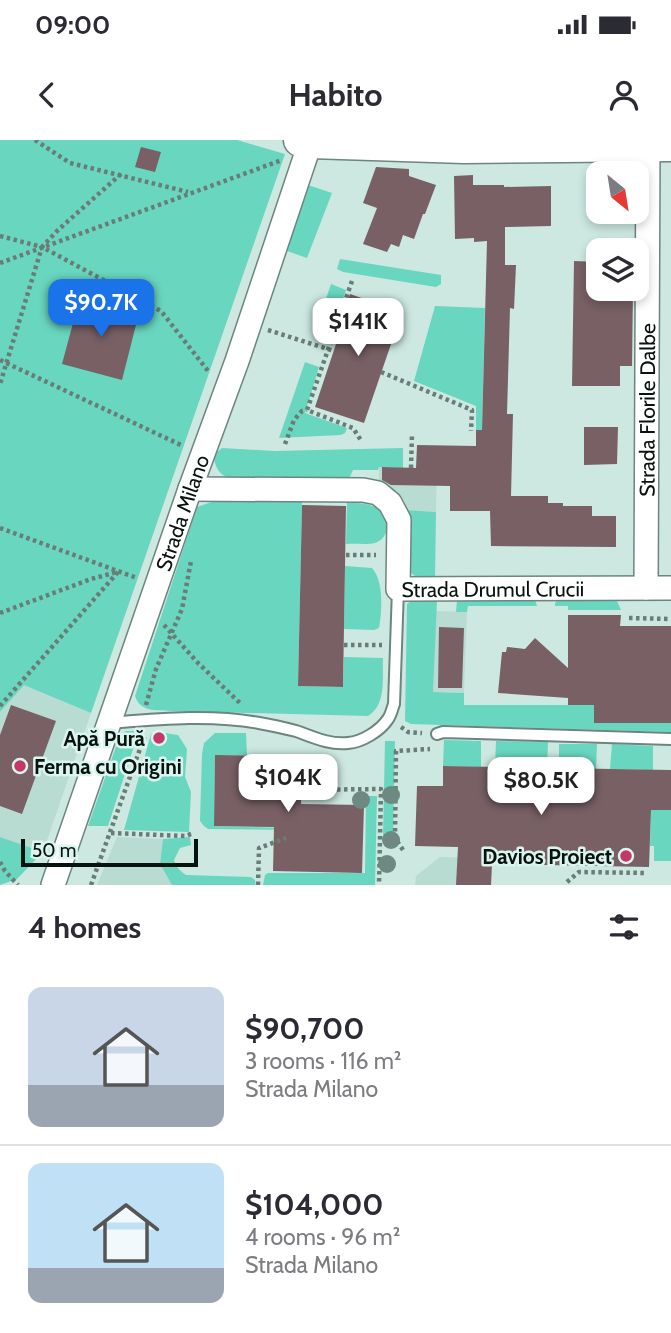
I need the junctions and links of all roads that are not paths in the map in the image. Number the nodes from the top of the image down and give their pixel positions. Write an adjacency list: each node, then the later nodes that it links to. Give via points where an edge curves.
1 (465, 143): 2 (street); 3 (street)
2 (302, 145): 4 (street, Strada Milano, via 250,324)
3 (659, 145): 5 (street, Strada Florile Dalbe)
4 (190, 489): 7 (street, Strada Drumul Crucii, via 378,493 399,520); 8 (street, Strada Milano)
5 (646, 588): 6 (street, Strada Drumul Crucii); 7 (street, Strada Drumul Crucii)
6 (671, 588)
7 (398, 589): 8 (lane, via 394,704 390,717 364,738 334,743 292,730 226,719)
8 (109, 723): 11 (street, Strada Milano)
9 (437, 734): 10 (lane)
10 (671, 739)
11 (53, 885)

